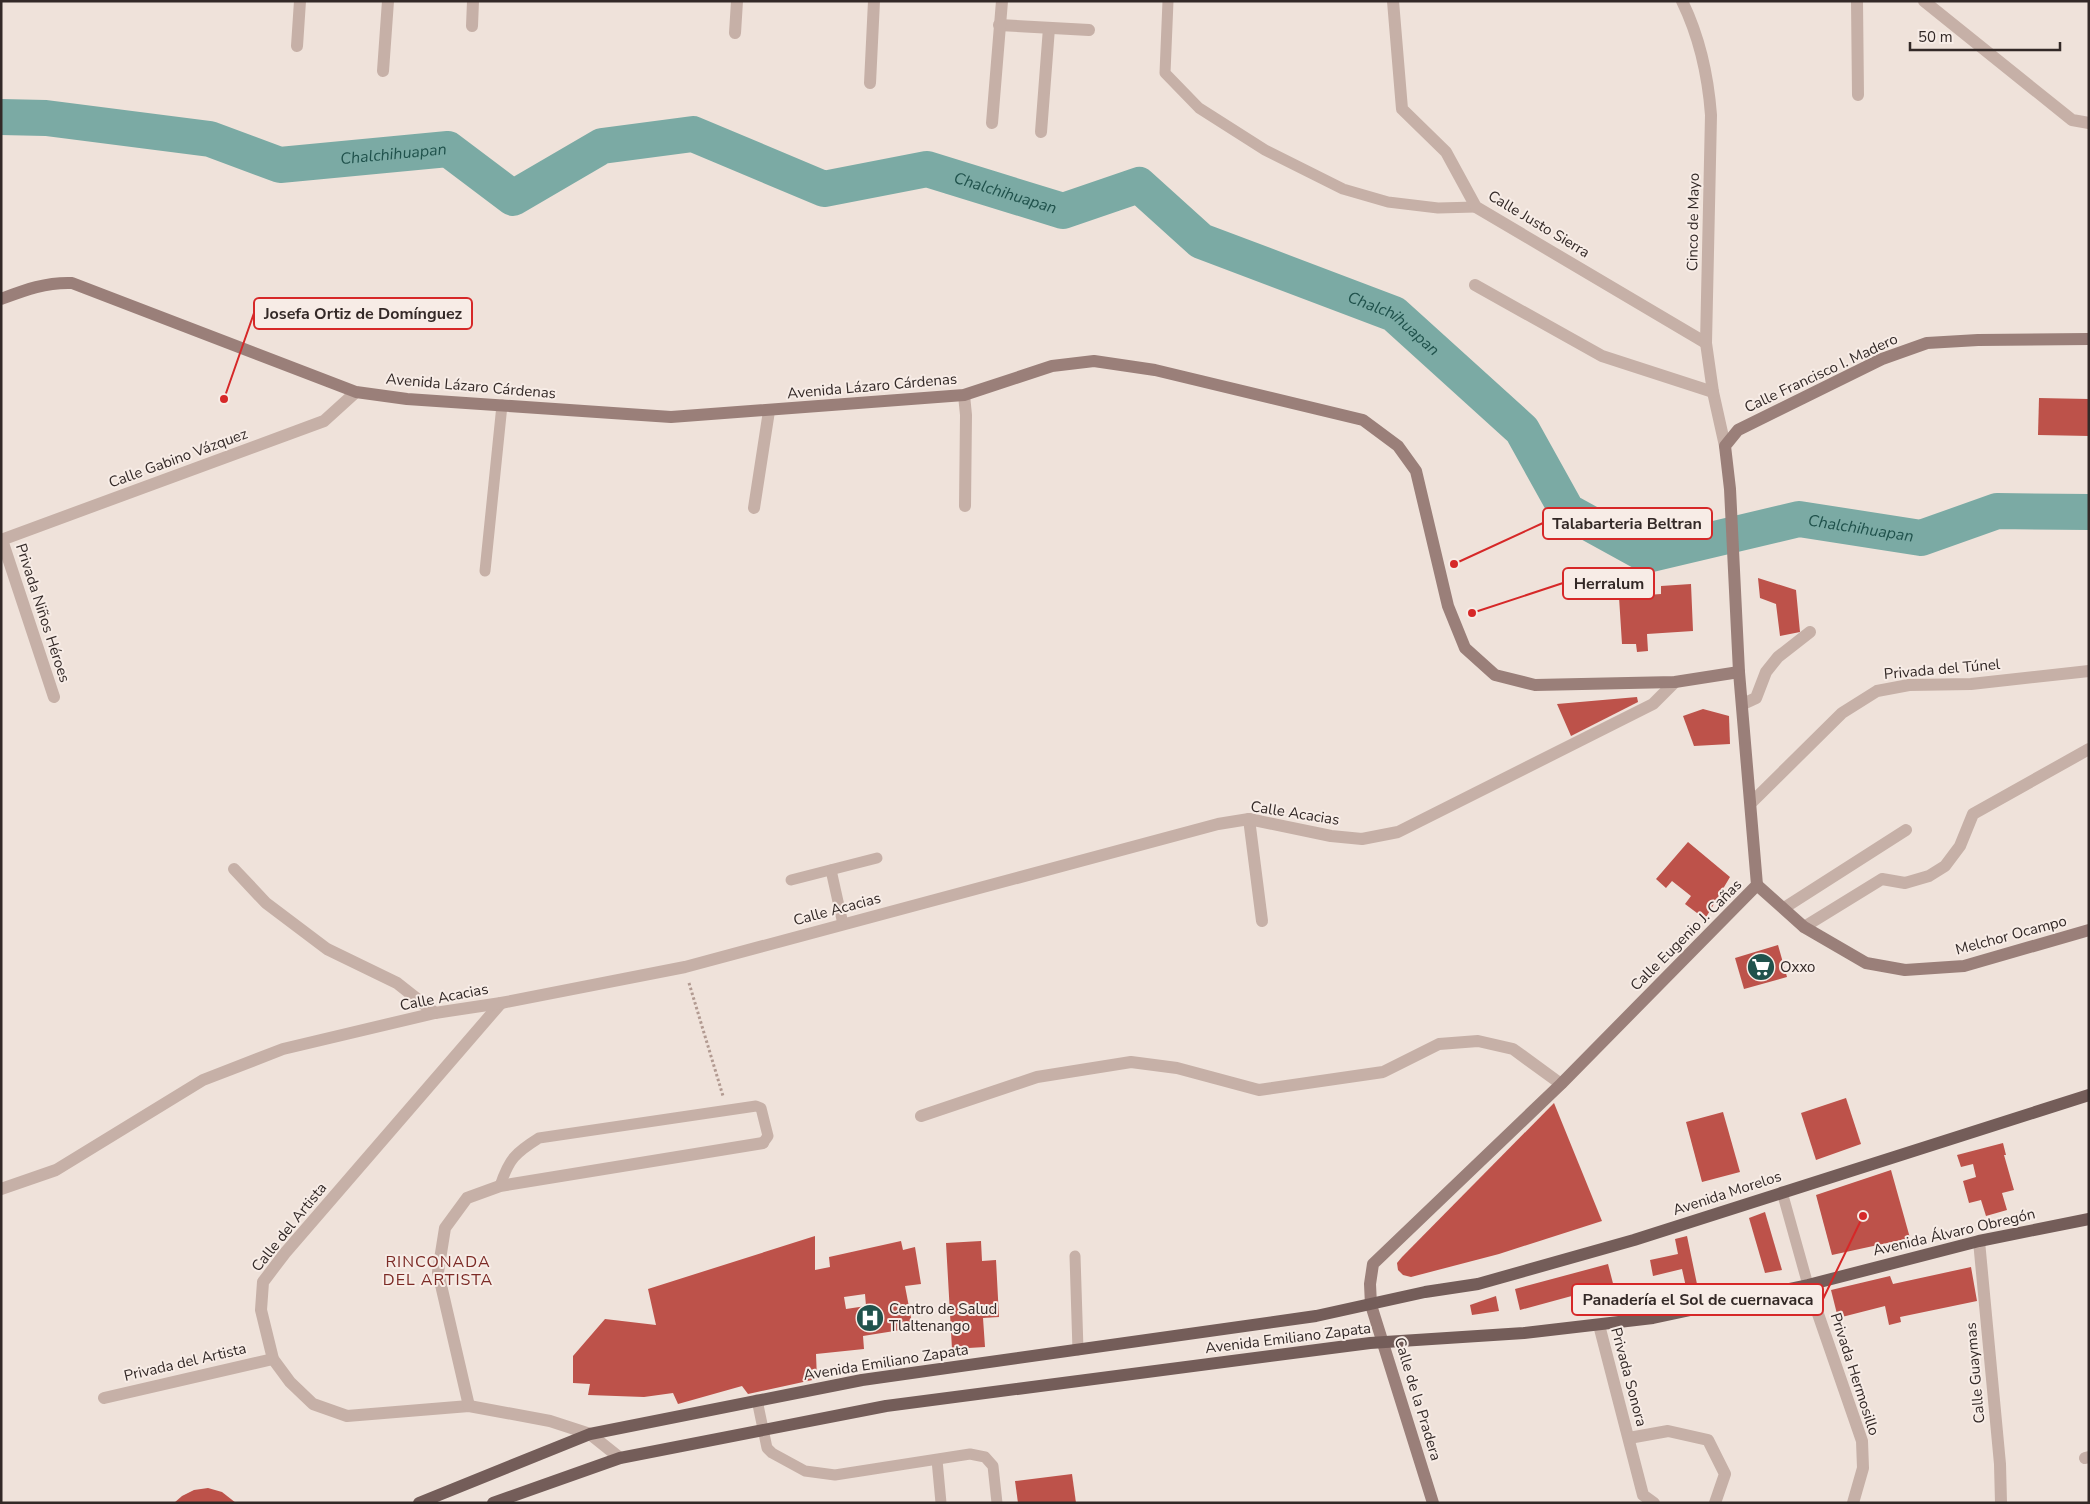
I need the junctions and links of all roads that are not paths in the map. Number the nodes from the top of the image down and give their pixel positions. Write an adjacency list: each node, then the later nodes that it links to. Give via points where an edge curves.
1 (300, 1): 17 (street)
2 (388, 1): 18 (street)
3 (473, 1): 13 (street)
4 (737, 1): 16 (street)
5 (874, 1): 19 (street)
6 (1002, 1): 12 (street)
7 (1168, 1): 24 (lane, via 1165,73 1199,108 1266,150 1343,189 1388,202 1438,208)
8 (1394, 1): 24 (street, Calle Justo Sierra, via 1402,110 1446,152)
9 (1682, 1): 28 (street, Cinco de Mayo, via 1695,29 1709,86)
10 (1858, 1): 20 (street)
11 (1924, 1): 22 (street, via 2072,120)
12 (1000, 25): 14 (street); 21 (street)
13 (472, 26)
14 (1049, 28): 15 (street); 23 (street)
15 (1089, 30)
16 (735, 33)
17 (297, 46)
18 (383, 71)
19 (870, 83)
20 (1858, 95)
21 (992, 123)
22 (2089, 123)
23 (1042, 132)
24 (1476, 207): 28 (street, Calle Justo Sierra)
25 (1475, 285): 30 (street, via 1602,356)
26 (1, 299): 29 (street, Avenida Lázaro Cárdenas, via 40,285 72,283)
27 (2089, 338): 34 (street, Calle Francisco I. Madero, via 1927,343 1882,359 1738,430)
28 (1706, 343): 30 (street, Cinco de Mayo)
29 (356, 392): 32 (street, Avenida Lázaro Cárdenas); 37 (street, Calle Gabino Vázquez, via 324,421)
30 (1713, 392): 34 (street, Cinco de Mayo)
31 (964, 395): 33 (street, Avenida Lázaro Cárdenas); 35 (street); 42 (street, Avenida Lázaro Cárdenas, via 1052,366 1094,360 1155,370 1363,420 1398,446 1416,471 1448,606 1465,648 1495,675 1535,685)
32 (502, 406): 33 (street, Avenida Lázaro Cárdenas, via 671,417); 38 (lane)
33 (769, 411): 36 (street)
34 (1726, 446): 41 (street, Calle Eugenio J. Cañas)
35 (965, 506)
36 (754, 508)
37 (2, 540): 43 (street, Privada Niños Héroes)
38 (485, 571)
39 (1810, 632): 44 (street, via 1778,657 1766,672 1756,698)
40 (2089, 671): 46 (street, Privada del Túnel, via 1971,684 1909,685 1877,691 1842,713)
41 (1739, 672): 42 (street, Avenida Lázaro Cárdenas); 44 (street, Calle Eugenio J. Cañas)
42 (1675, 682): 47 (street, Calle Acacias, via 1653,704 1398,832 1362,839)
43 (54, 697)
44 (1742, 704): 46 (street, Calle Eugenio J. Cañas)
45 (2089, 749): 57 (street, via 1973,814 1960,846 1945,866 1929,876 1905,883 1882,879)
46 (1751, 803): 53 (street, Calle Eugenio J. Cañas)
47 (1249, 819): 55 (street); 56 (street, Calle Acacias, via 1218,824)
48 (1906, 830): 54 (street)
49 (877, 858): 51 (lane)
50 (234, 869): 60 (street, via 266,903 327,948 397,983)
51 (832, 870): 52 (lane); 56 (lane)
52 (791, 880)
53 (1757, 885): 54 (street, Melchor Ocampo); 61 (street, Calle Eugenio J. Cañas)
54 (1784, 908): 57 (street, Melchor Ocampo)
55 (1262, 921)
56 (843, 924): 59 (street, Calle Acacias, via 685,967)
57 (1804, 927): 58 (street, Melchor Ocampo, via 1866,963 1905,970 1964,966)
58 (2089, 930)
59 (501, 1003): 60 (street, Calle Acacias); 76 (street, Calle del Artista, via 285,1252 263,1282 261,1310)
60 (435, 1013): 66 (street, Calle Acacias, via 283,1049 203,1080 56,1170)
61 (1561, 1084): 63 (street, via 1514,1049 1478,1041 1439,1044 1383,1072 1259,1090 1177,1068 1131,1062 1037,1077); 72 (street, Calle Eugenio J. Cañas, via 1373,1264)
62 (2089, 1095): 67 (main road, Avenida Morelos)
63 (921, 1116)
64 (763, 1143): 65 (street); 65 (lane, via 768,1136 761,1108 756,1106 539,1138 507,1164)
65 (500, 1186): 79 (street, via 467,1198 445,1228 438,1272)
66 (1, 1189)
67 (1782, 1192): 71 (lane); 72 (main road, Avenida Morelos, via 1634,1240 1478,1284)
68 (2089, 1218): 69 (main road, Avenida Álvaro Obregón)
69 (1979, 1241): 71 (main road, Avenida Álvaro Obregón); 93 (street, Calle Guaymas)
70 (1075, 1256): 75 (lane)
71 (1808, 1285): 73 (main road, Avenida Álvaro Obregón, via 1652,1318); 92 (street, Privada Hermosillo, via 1862,1441 1863,1468)
72 (1371, 1305): 74 (street, Calle de la Pradera); 75 (main road, Avenida Emiliano Zapata, via 1316,1316)
73 (1598, 1325): 74 (main road, Avenida Álvaro Obregón); 82 (street, Privada Sonora)
74 (1383, 1342): 80 (main road, Avenida Emiliano Zapata, via 886,1406); 89 (street, Calle de la Pradera)
75 (1078, 1350): 78 (main road, Avenida Emiliano Zapata, via 862,1380)
76 (273, 1359): 77 (street, Privada del Artista); 79 (street, Calle del Artista, via 290,1382 313,1404 347,1416)
77 (104, 1398)
78 (757, 1400): 80 (lane); 81 (main road, Avenida Emiliano Zapata)
79 (469, 1406): 81 (street, Calle del Artista, via 550,1421)
80 (763, 1430): 83 (main road, Avenida Emiliano Zapata); 84 (lane, via 767,1448 772,1453 805,1471 835,1475)
81 (590, 1434): 83 (street, Calle del Artista); 85 (main road, Avenida Emiliano Zapata)
82 (1629, 1438): 90 (street, Privada Sonora, via 1643,1495); 91 (street, Privada Sonora, via 1668,1431 1708,1440 1726,1474)
83 (620, 1458): 86 (main road, Avenida Emiliano Zapata)
84 (937, 1460): 87 (lane); 88 (lane, via 970,1454 985,1457 992,1466)
85 (419, 1503)
86 (493, 1503)
87 (941, 1503)
88 (996, 1503)
89 (1433, 1503)
90 (1654, 1503)
91 (1715, 1503)
92 (1853, 1503)
93 (2001, 1503)

